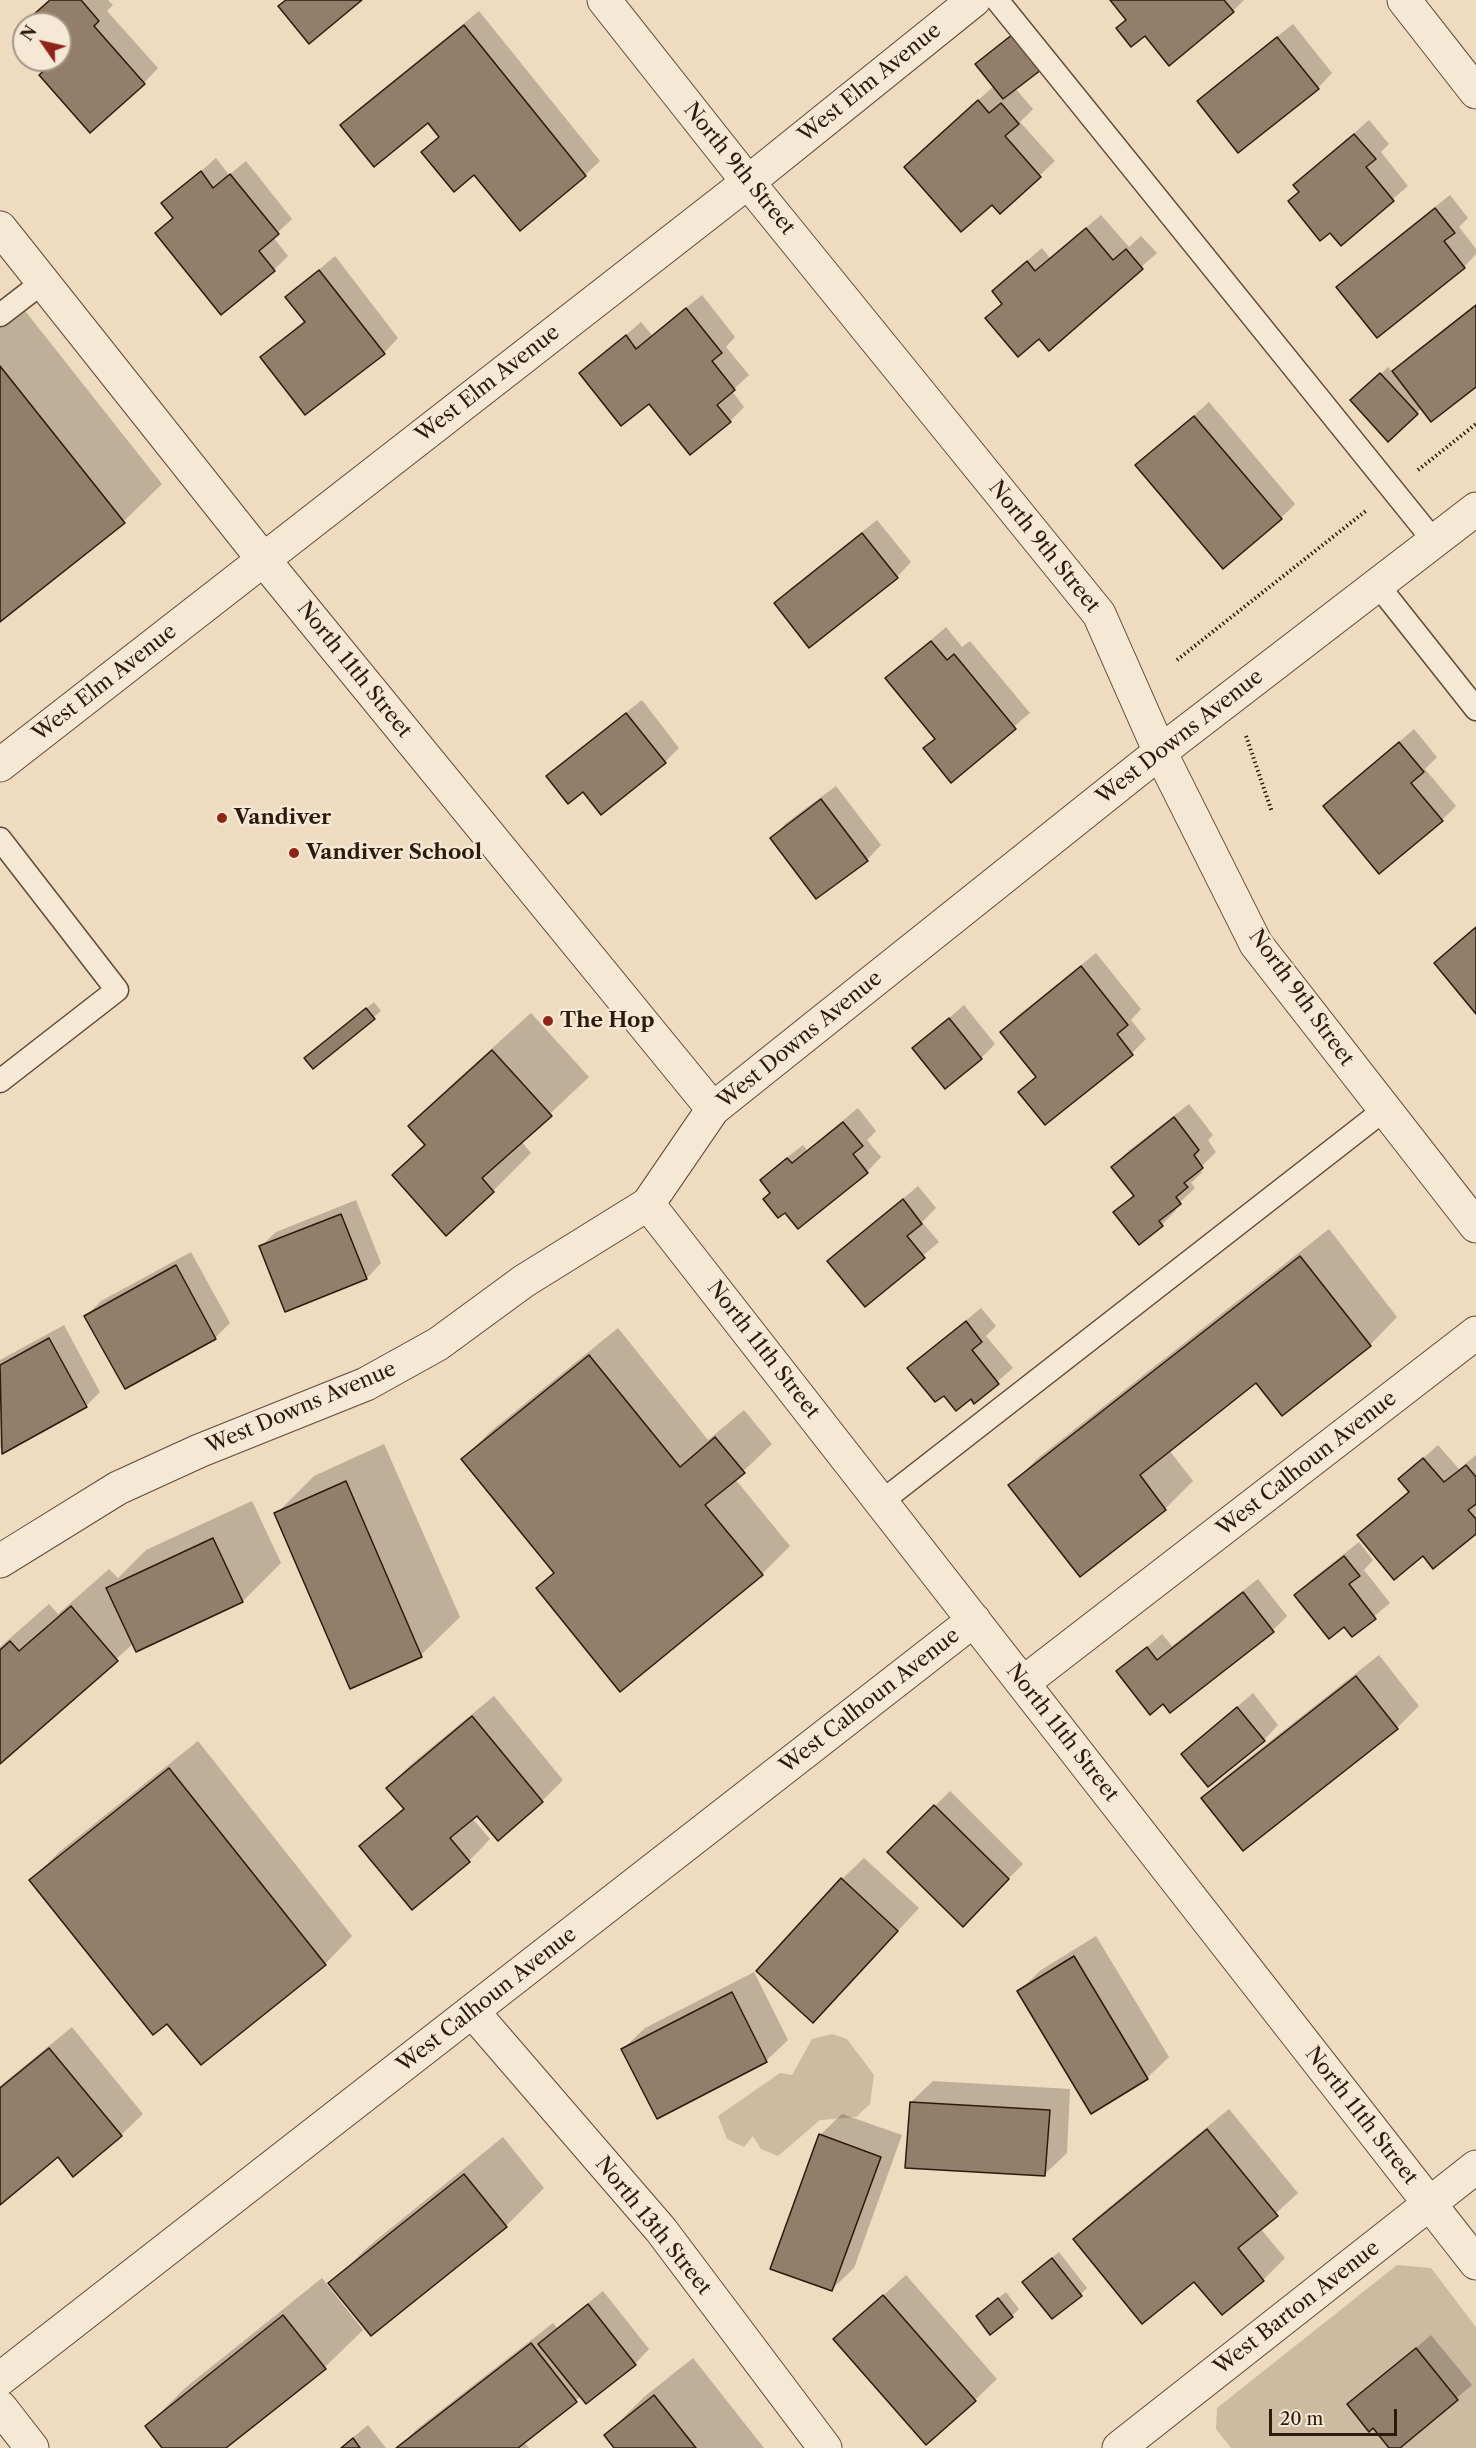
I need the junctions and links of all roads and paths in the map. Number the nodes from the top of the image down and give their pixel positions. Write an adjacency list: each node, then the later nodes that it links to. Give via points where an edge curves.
1 (604, 0): 6 (street, North 9th Street)
2 (974, 0): 6 (street, West Elm Avenue)
3 (997, 0): 11 (lane)
4 (1404, 0): 5 (street)
5 (1476, 92)
6 (748, 182): 14 (street, West Elm Avenue); 19 (street, North 9th Street, via 1099,614)
7 (0, 228): 8 (street, North 11th Street)
8 (43, 282): 9 (lane); 14 (street, North 11th Street)
9 (0, 315)
10 (1476, 424): 11 (path)
11 (1393, 490): 13 (lane); 16 (path)
12 (1476, 509): 13 (street, West Downs Avenue)
13 (1434, 541): 15 (street, West Downs Avenue)
14 (263, 559): 20 (street, West Elm Avenue); 24 (street, North 11th Street)
15 (1377, 584): 17 (lane); 19 (street, West Downs Avenue)
16 (1177, 660)
17 (1476, 709)
18 (1246, 735): 21 (path)
19 (1160, 752): 24 (street, West Downs Avenue); 25 (street, North 9th Street, via 1256,944)
20 (0, 765)
21 (1272, 812)
22 (0, 839): 23 (lane, via 117,990)
23 (0, 1081)
24 (713, 1109): 26 (street, West Downs Avenue)
25 (1384, 1110): 27 (street, North 9th Street); 29 (lane)
26 (648, 1204): 29 (street, North 11th Street); 30 (street, West Downs Avenue, via 524,1281 438,1344 366,1384 118,1488)
27 (1476, 1226)
28 (1476, 1333): 32 (street, West Calhoun Avenue)
29 (881, 1502): 31 (street, North 11th Street)
30 (0, 1561)
31 (974, 1620): 32 (street, North 11th Street); 33 (street, West Calhoun Avenue)
32 (1023, 1683): 35 (street, North 11th Street)
33 (472, 2011): 37 (street, West Calhoun Avenue); 40 (street, North 13th Street, via 661,2229)
34 (1476, 2167): 35 (street, West Barton Avenue)
35 (1430, 2204): 36 (street, North 11th Street); 41 (street, West Barton Avenue)
36 (1476, 2263)
37 (0, 2379)
38 (0, 2408): 39 (street)
39 (32, 2448)
40 (825, 2448)
41 (1119, 2448)

